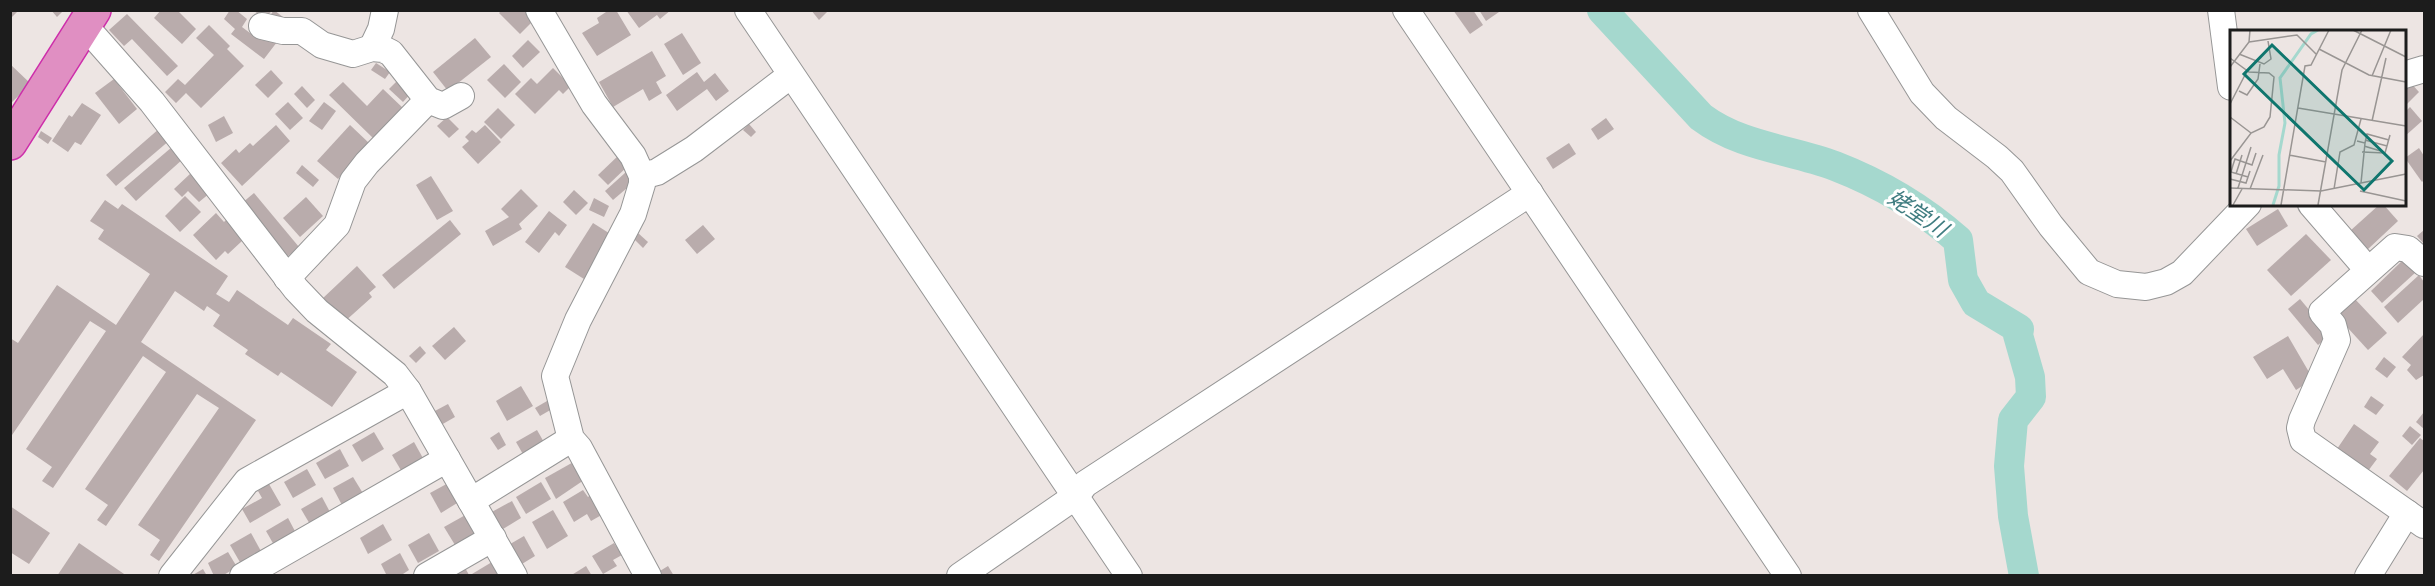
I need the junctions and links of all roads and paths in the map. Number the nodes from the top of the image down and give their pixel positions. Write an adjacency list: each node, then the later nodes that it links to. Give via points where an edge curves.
1 (385, 10): 9 (street)
2 (539, 10): 17 (street)
3 (748, 10): 12 (street)
4 (1406, 10): 18 (street)
5 (1871, 10): 19 (street, via 1922,93 1946,118 2012,171 2089,272 2116,284 2146,286 2166,282 2182,273)
6 (2221, 10): 13 (street)
7 (89, 18): 16 (highway); 23 (street)
8 (262, 26): 9 (street, via 302,31 322,45 353,54)
9 (372, 48): 15 (street, via 391,53)
10 (2424, 69): 11 (street)
11 (2405, 74)
12 (791, 75): 17 (street, via 687,154); 27 (street)
13 (2230, 79)
14 (461, 96): 15 (street, via 443,106)
15 (428, 100): 23 (street, via 367,163 353,181 338,225)
16 (10, 143)
17 (642, 176): 25 (street, via 633,214 578,320 555,376)
18 (1530, 193): 27 (street, via 1085,484); 38 (street)
19 (2246, 206)
20 (2313, 206): 22 (street)
21 (2424, 263): 22 (street, via 2408,249 2395,247)
22 (2368, 270): 29 (street, via 2322,312 2333,325 2337,340 2300,428 2303,440)
23 (287, 278): 24 (street, via 317,311 395,374)
24 (408, 391): 26 (street); 31 (street, via 247,481)
25 (572, 439): 28 (street); 35 (street)
26 (447, 459): 28 (street); 32 (street)
27 (1076, 496): 36 (street); 37 (street)
28 (471, 501): 30 (street)
29 (2416, 519): 39 (street)
30 (493, 538): 33 (street); 34 (street)
31 (172, 576)
32 (243, 576)
33 (427, 576)
34 (514, 576)
35 (648, 576)
36 (960, 576)
37 (1129, 576)
38 (1788, 576)
39 (2368, 576)

